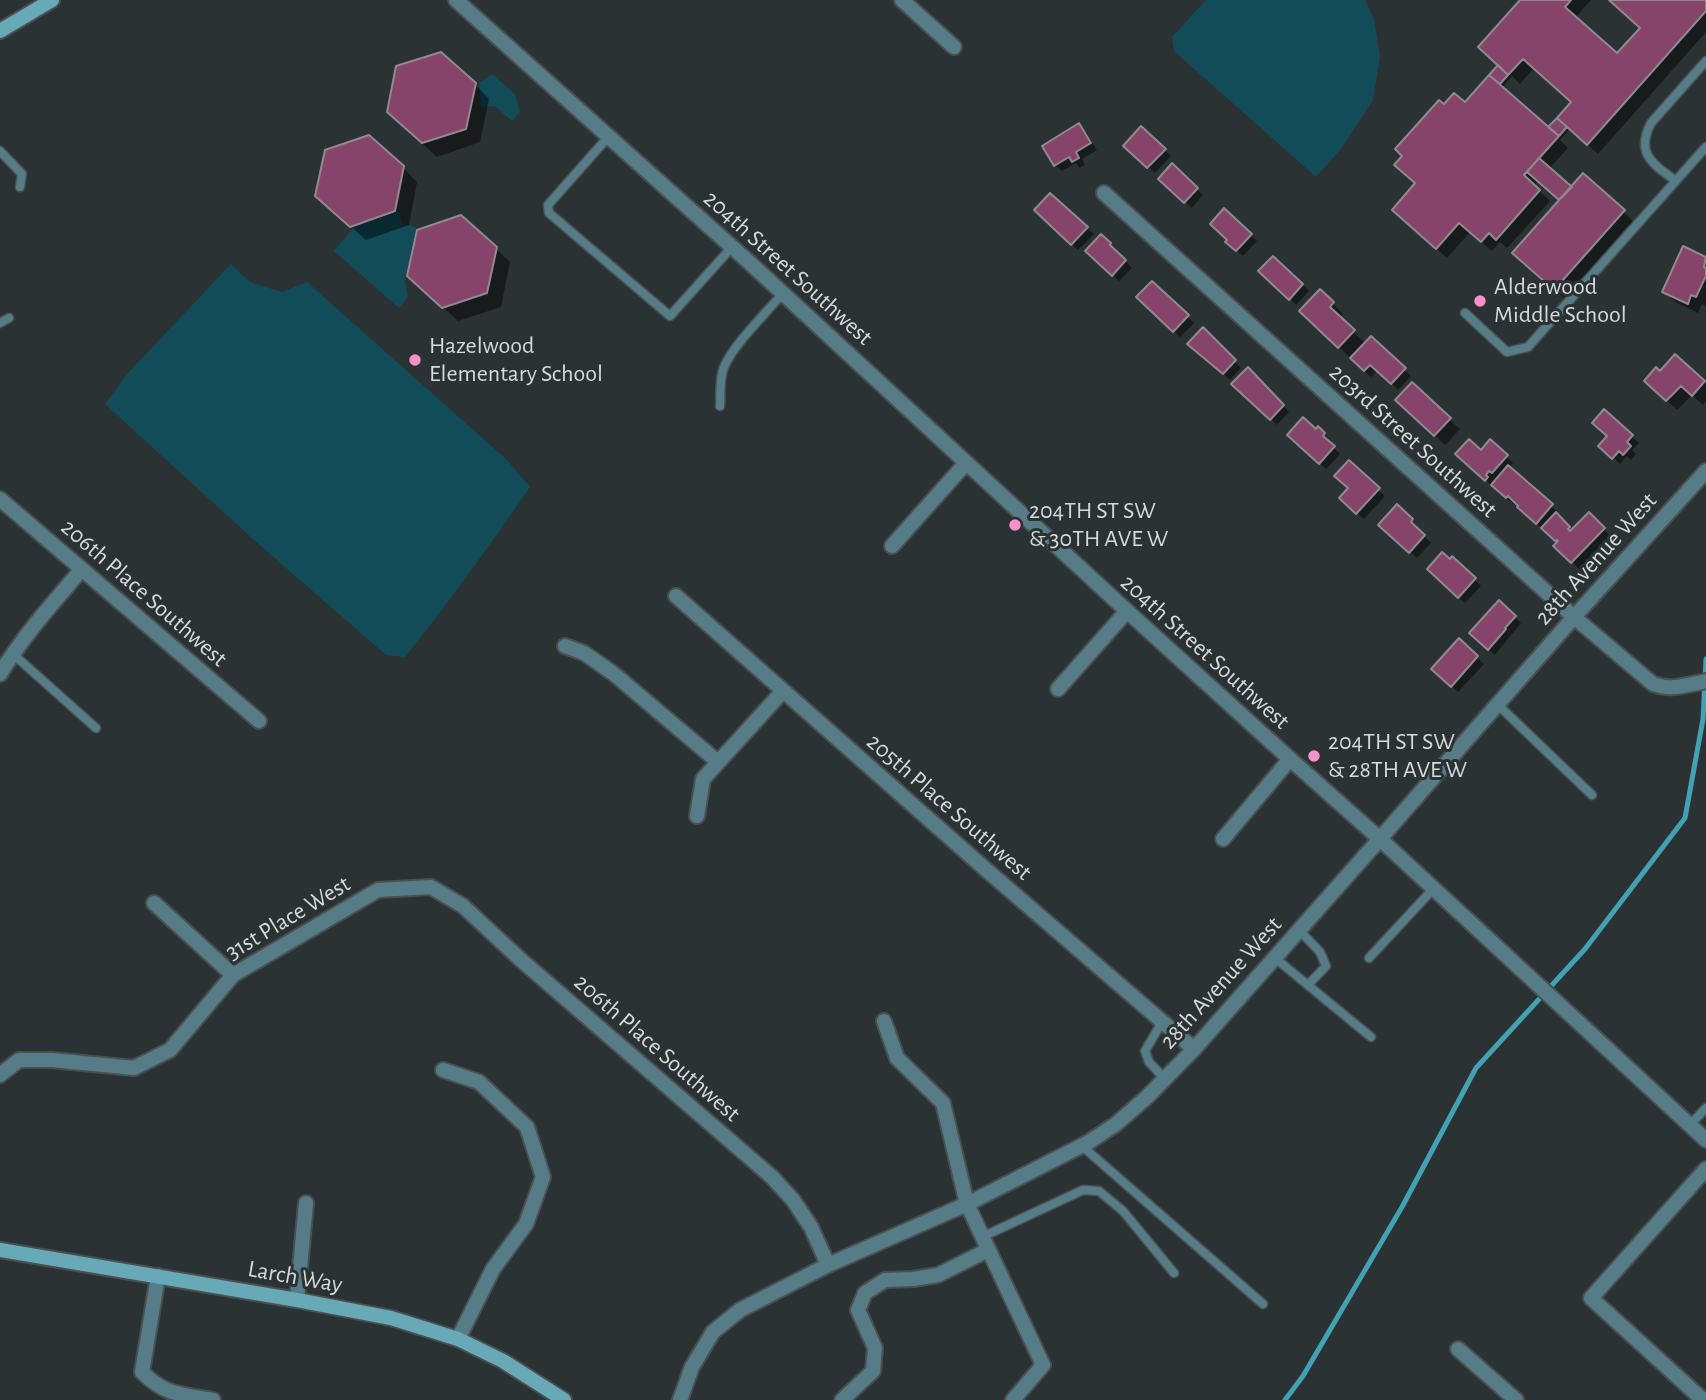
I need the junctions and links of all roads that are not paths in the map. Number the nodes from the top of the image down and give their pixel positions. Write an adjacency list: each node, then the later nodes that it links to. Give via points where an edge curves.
1 (52, 0): 4 (main road)
2 (456, 0): 7 (street, 204th Street Southwest)
3 (902, 0): 5 (street)
4 (0, 32)
5 (954, 47)
6 (1706, 61): 10 (lane, via 1644,135 1648,157)
7 (609, 136): 13 (street, 204th Street Southwest); 13 (lane, via 548,205 549,214 670,316)
8 (1706, 147): 10 (lane)
9 (0, 151): 11 (lane, via 22,174)
10 (1676, 181): 15 (lane, via 1528,347 1507,352)
11 (20, 187)
12 (1104, 193): 26 (street, 203rd Street Southwest)
13 (733, 247): 14 (street, 204th Street Southwest)
14 (783, 293): 18 (lane, via 724,367); 19 (street, 204th Street Southwest)
15 (1465, 313)
16 (9, 318): 17 (lane)
17 (0, 323)
18 (720, 406)
19 (966, 463): 22 (street); 25 (street, 204th Street Southwest)
20 (1706, 471): 26 (street, 28th Avenue West)
21 (0, 499): 23 (street, 206th Place Southwest)
22 (892, 546)
23 (82, 569): 28 (street); 34 (street, 206th Place Southwest)
24 (676, 596): 32 (street, 205th Place Southwest)
25 (1127, 611): 31 (street); 36 (street, 204th Street Southwest)
26 (1574, 617): 30 (street, 203rd Street Southwest, via 1653,684 1677,688); 33 (street, 28th Avenue West)
27 (565, 646): 37 (street, via 614,674)
28 (13, 654): 29 (street); 35 (lane)
29 (0, 674)
30 (1706, 681)
31 (1058, 689)
32 (783, 691): 37 (street); 51 (street, 205th Place Southwest)
33 (1497, 704): 38 (lane); 41 (street, 28th Avenue West)
34 (259, 721)
35 (96, 727)
36 (1290, 759): 40 (street); 41 (street, 204th Street Southwest)
37 (718, 762): 39 (street, via 703,779)
38 (1592, 795)
39 (697, 816)
40 (1223, 839)
41 (1380, 839): 43 (street, 204th Street Southwest); 45 (street, 28th Avenue West)
42 (431, 887): 48 (street, 31st Place West, via 378,890); 66 (street, 206th Place Southwest, via 463,906 772,1177 811,1227)
43 (1434, 888): 47 (lane); 58 (street, 204th Street Southwest)
44 (154, 903): 48 (street)
45 (1299, 930): 46 (street, 28th Avenue West); 49 (lane, via 1320,952 1326,966)
46 (1275, 958): 49 (lane); 53 (street, 28th Avenue West)
47 (1370, 958)
48 (233, 975): 55 (street, 31st Place West, via 170,1050 134,1068 19,1060)
49 (1308, 985): 52 (lane)
50 (884, 1021): 63 (street, via 897,1058 943,1103)
51 (1162, 1022): 53 (street, 205th Place Southwest); 56 (lane, via 1145,1052)
52 (1371, 1037)
53 (1194, 1049): 56 (street, 28th Avenue West)
54 (443, 1070): 71 (street, via 479,1082 527,1127 543,1177 526,1224 493,1269)
55 (0, 1075)
56 (1165, 1079): 60 (street, 28th Avenue West, via 1116,1124)
57 (1706, 1108): 58 (lane)
58 (1690, 1125): 59 (street, 204th Street Southwest)
59 (1706, 1140)
60 (1082, 1146): 63 (street, 28th Avenue West); 70 (lane)
61 (1706, 1169): 79 (street, via 1591,1298)
62 (306, 1203): 69 (street)
63 (967, 1204): 64 (street); 66 (street, 28th Avenue West)
64 (985, 1243): 67 (lane, via 1083,1189 1099,1191 1123,1211); 76 (street, via 938,1275 885,1280 865,1293 858,1310 875,1349 873,1371); 77 (street, via 1043,1365)
65 (0, 1250): 68 (main road, Larch Way)
66 (828, 1265): 75 (street, 28th Avenue West, via 740,1310 713,1332 692,1367)
67 (1174, 1273)
68 (158, 1276): 69 (main road, Larch Way); 73 (street, via 142,1372 167,1392)
69 (297, 1300): 71 (main road, Larch Way, via 391,1318)
70 (1263, 1304)
71 (458, 1339): 74 (main road, Larch Way)
72 (1458, 1349): 78 (street)
73 (213, 1400)
74 (564, 1400)
75 (680, 1400)
76 (842, 1400)
77 (1013, 1400)
78 (1516, 1400)
79 (1703, 1400)

